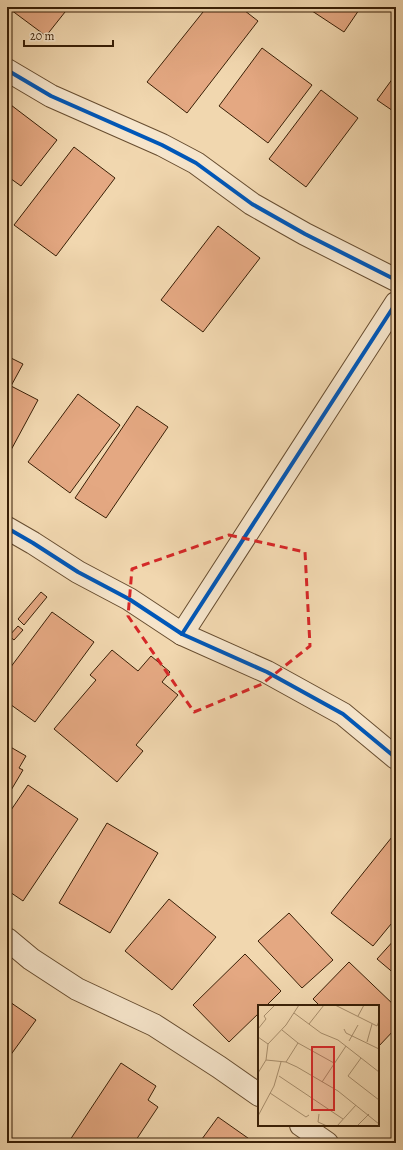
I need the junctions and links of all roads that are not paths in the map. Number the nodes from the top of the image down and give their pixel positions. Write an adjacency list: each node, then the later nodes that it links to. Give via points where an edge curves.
1 (7, 70): 2 (street, via 51,96 169,148 196,163 252,204)
2 (396, 280)
3 (396, 304): 5 (street)
4 (7, 528): 5 (street, via 78,572 130,599)
5 (182, 634): 6 (street, via 267,672 343,714)
6 (396, 758)
7 (7, 939): 8 (street, via 31,959 77,989 154,1025)
8 (258, 1094)
9 (303, 1126): 10 (street)
10 (327, 1143)

